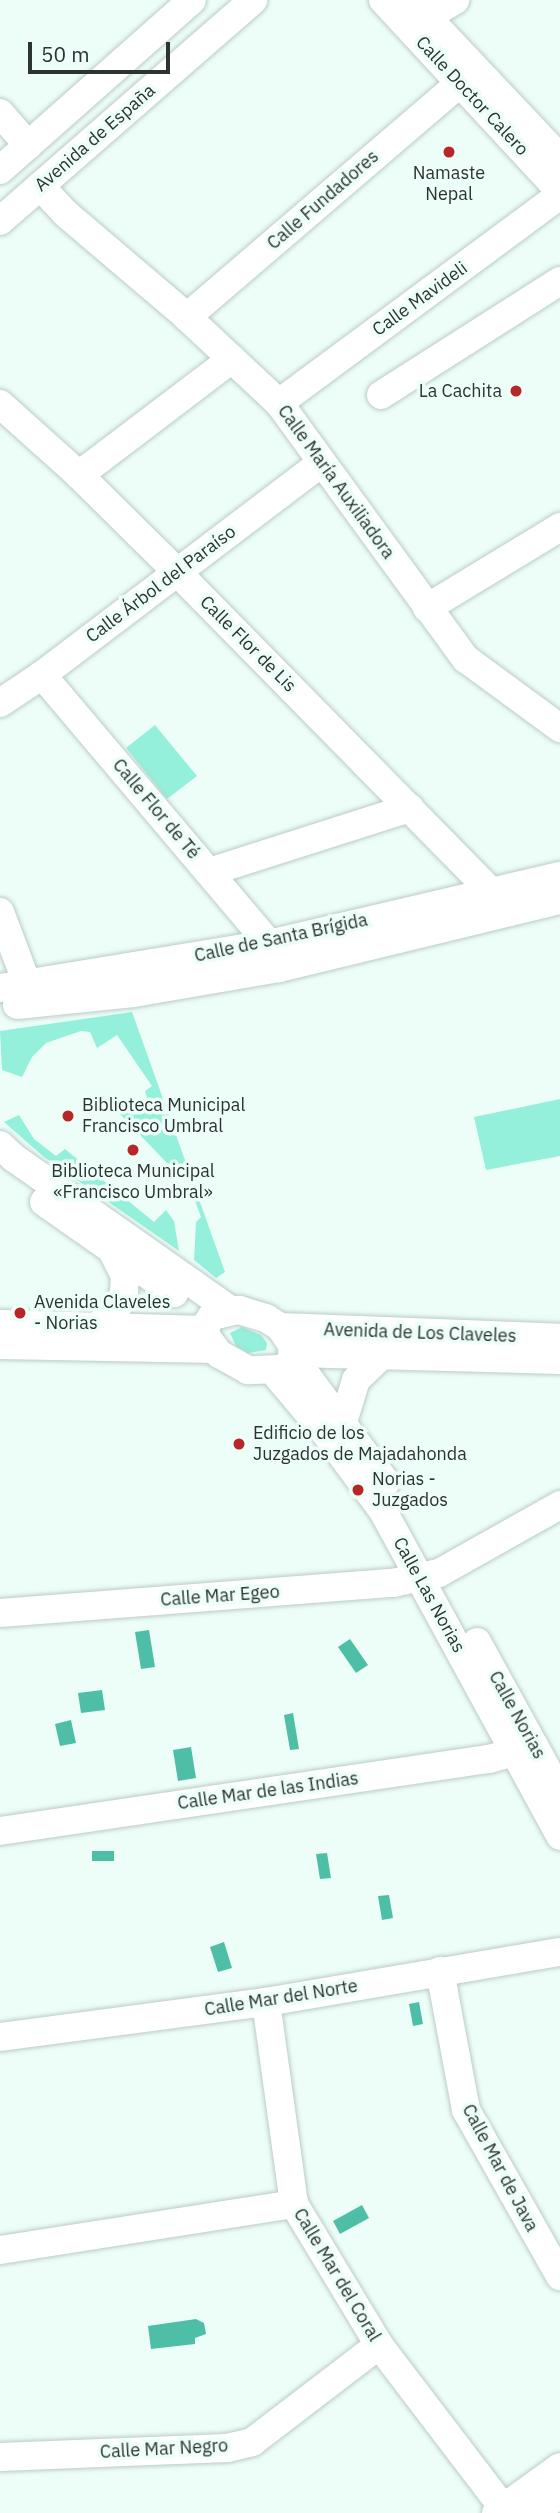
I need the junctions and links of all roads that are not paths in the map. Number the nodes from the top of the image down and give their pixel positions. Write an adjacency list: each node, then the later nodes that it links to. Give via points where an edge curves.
1 (192, 0): 8 (street)
2 (253, 0): 11 (street, Avenida de España)
3 (383, 0): 6 (street, Calle Doctor Calero)
4 (455, 0): 5 (street)
5 (419, 8): 9 (street, Calle Doctor Calero)
6 (460, 83): 12 (street, Calle Doctor Calero); 15 (street, Calle Fundadores)
7 (0, 113): 8 (street)
8 (28, 145): 10 (street)
9 (560, 158)
10 (0, 170)
11 (40, 186): 13 (street, Avenida de España); 15 (street, Calle María Auxiliadora, via 65,213)
12 (560, 193): 18 (street, Calle Mavideli)
13 (0, 221)
14 (560, 281): 17 (street)
15 (187, 317): 16 (street, Calle María Auxiliadora)
16 (232, 359): 18 (street, Calle María Auxiliadora); 21 (street)
17 (381, 395)
18 (279, 403): 20 (street, Calle María Auxiliadora)
19 (3, 415): 21 (street, Calle Flor de Lis)
20 (321, 463): 23 (street, Calle Árbol del Paraíso); 24 (street, Calle María Auxiliadora)
21 (79, 475): 23 (street, Calle Flor de Lis)
22 (560, 527): 24 (street)
23 (177, 572): 25 (street, Calle Árbol del Paraíso); 28 (street, Calle Flor de Lis)
24 (427, 608): 27 (street, Calle María Auxiliadora, via 466,659)
25 (42, 675): 26 (street, Calle Árbol del Paraíso); 29 (street, Calle Flor de Té)
26 (0, 703)
27 (555, 717)
28 (410, 808): 29 (street); 31 (street, Calle Flor de Lis)
29 (209, 872): 34 (street, Calle Flor de Té)
30 (560, 876): 31 (street, Calle de Santa Brígida)
31 (491, 891): 34 (street, Calle de Santa Brígida)
32 (560, 900): 37 (street, Calle de Santa Brígida, via 279,968 132,993)
33 (0, 912): 35 (street)
34 (269, 944): 35 (street, Calle de Santa Brígida)
35 (28, 986): 36 (street, Calle de Santa Brígida)
36 (0, 988)
37 (0, 1007)
38 (0, 1145): 43 (street)
39 (0, 1168): 40 (street)
40 (113, 1252): 42 (street, via 125,1276 124,1293); 43 (street)
41 (0, 1324): 42 (street)
42 (99, 1325): 43 (street)
43 (215, 1327): 44 (street, via 251,1312); 46 (street); 48 (street, Avenida de Los Claveles, via 233,1364 248,1370)
44 (279, 1328): 45 (street, Avenida de Los Claveles); 48 (street, via 290,1340)
45 (560, 1338)
46 (0, 1345)
47 (384, 1353): 48 (street, Avenida de Los Claveles); 49 (street, Avenida de Los Claveles); 50 (street, via 356,1380)
48 (287, 1360): 50 (street, Calle Norias); 52 (street, Calle Las Norias)
49 (560, 1360)
50 (343, 1422): 52 (street, Calle Norias, via 398,1499)
51 (560, 1506): 52 (street, Calle Mar Egeo)
52 (430, 1575): 53 (street, Calle Mar Egeo, via 393,1583); 54 (street, Calle Norias)
53 (0, 1613)
54 (524, 1749): 55 (street, Calle Norias); 56 (street, Calle Mar de las Indias); 57 (street)
55 (560, 1793)
56 (0, 1831)
57 (560, 1836)
58 (560, 1952): 59 (street, Calle Mar del Norte)
59 (440, 1972): 60 (street, Calle Mar del Norte); 64 (street, Calle Mar de Java, via 466,2110)
60 (266, 2003): 61 (street, Calle Mar del Norte); 62 (street, Calle Mar del Coral)
61 (0, 2037)
62 (294, 2204): 63 (street); 65 (street, Calle Mar del Coral)
63 (0, 2250)
64 (560, 2276)
65 (379, 2345): 66 (street, Calle Mar Negro, via 252,2442 227,2448); 69 (street, Calle Mar del Coral)
66 (0, 2457)
67 (560, 2467): 69 (street)
68 (560, 2494): 70 (street)
69 (500, 2510)
70 (533, 2513)

